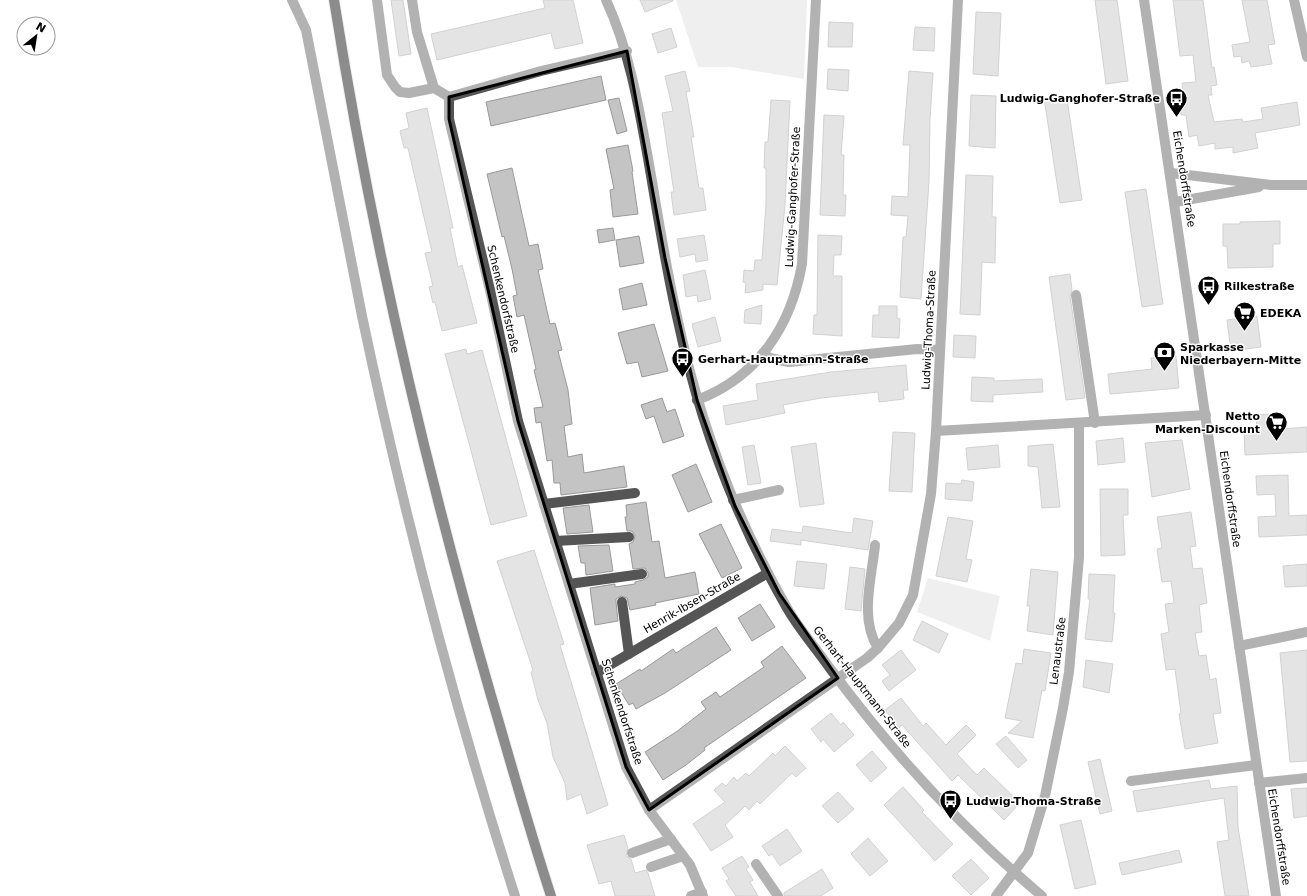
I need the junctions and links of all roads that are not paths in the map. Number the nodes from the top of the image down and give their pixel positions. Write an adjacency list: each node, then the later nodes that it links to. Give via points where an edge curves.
1 (292, 0): 55 (street, via 306,30 363,316 404,500 448,668)
2 (334, 0): 56 (main road, via 377,246 417,421 464,602)
3 (378, 0): 12 (street, via 387,75 400,92 409,93)
4 (412, 0): 12 (street, via 417,32)
5 (606, 0): 10 (street, Gerhart-Hauptmann-Straße)
6 (816, 0): 20 (street, Ludwig-Ganghofer-Straße, via 802,264 794,301 785,321)
7 (958, 0): 19 (street, Ludwig-Thoma-Straße)
8 (1144, 0): 14 (street, Eichendorffstraße)
9 (1294, 0): 11 (street)
10 (627, 51): 13 (street, via 541,71); 21 (street, Gerhart-Hauptmann-Straße, via 642,122 666,265)
11 (1307, 57)
12 (434, 88): 13 (street)
13 (449, 97): 29 (street, Schenkendorfstraße, via 449,119 518,421)
14 (1171, 173): 15 (street); 17 (street, Eichendorffstraße)
15 (1271, 185): 16 (street); 17 (street)
16 (1307, 185)
17 (1175, 202): 22 (street, Eichendorffstraße)
18 (1076, 295): 23 (street)
19 (940, 350): 20 (street, via 917,349 789,362); 25 (street, Ludwig-Thoma-Straße)
20 (763, 354): 21 (street, Ludwig-Ganghofer-Straße, via 719,390)
21 (697, 400): 28 (street, Gerhart-Hauptmann-Straße)
22 (1206, 415): 23 (street); 38 (street, Eichendorffstraße)
23 (1095, 422): 24 (street)
24 (1080, 424): 25 (street); 53 (street, Lenaustraße, via 1080,557 1068,672 1045,796 1028,853)
25 (936, 431): 39 (street, Ludwig-Thoma-Straße, via 931,494 913,595 899,622)
26 (779, 490): 28 (street)
27 (635, 493): 29 (street)
28 (733, 500): 33 (street, Gerhart-Hauptmann-Straße)
29 (544, 504): 31 (street, Schenkendorfstraße)
30 (629, 537): 31 (street)
31 (555, 541): 35 (street, Schenkendorfstraße)
32 (875, 545): 39 (street, via 868,614 872,639)
33 (768, 573): 40 (street, Henrik-Ibsen-Straße); 42 (street, Gerhart-Hauptmann-Straße, via 788,611)
34 (642, 574): 35 (street)
35 (568, 584): 41 (street, Schenkendorfstraße)
36 (622, 602): 40 (street, Henrik-Ibsen-Straße)
37 (1307, 632): 38 (street)
38 (1239, 646): 43 (street, Eichendorffstraße)
39 (878, 648): 42 (street, Ludwig-Thoma-Straße)
40 (629, 654): 41 (street, Henrik-Ibsen-Straße)
41 (596, 673): 47 (street, Schenkendorfstraße, via 626,767)
42 (838, 678): 47 (street, Ludwig-Thoma-Straße); 53 (street, Gerhart-Hauptmann-Straße, via 888,743 929,788)
43 (1256, 765): 45 (street); 46 (street, Eichendorffstraße)
44 (1307, 778): 46 (street, Eichendorffstraße)
45 (1132, 781)
46 (1259, 782): 61 (street, Eichendorffstraße)
47 (649, 810): 48 (street, Schenkendorfstraße)
48 (671, 839): 49 (street); 50 (street, Schenkendorfstraße)
49 (632, 853)
50 (683, 856): 52 (street); 54 (street, Schenkendorfstraße, via 690,865)
51 (756, 864): 58 (street)
52 (651, 867)
53 (1015, 873): 59 (street, Lenaustraße); 60 (street, Gerhart-Hauptmann-Straße)
54 (703, 894): 57 (street, Schenkendorfstraße)
55 (515, 896)
56 (551, 896)
57 (691, 896)
58 (778, 896)
59 (996, 896)
60 (1042, 896)
61 (1276, 896)

